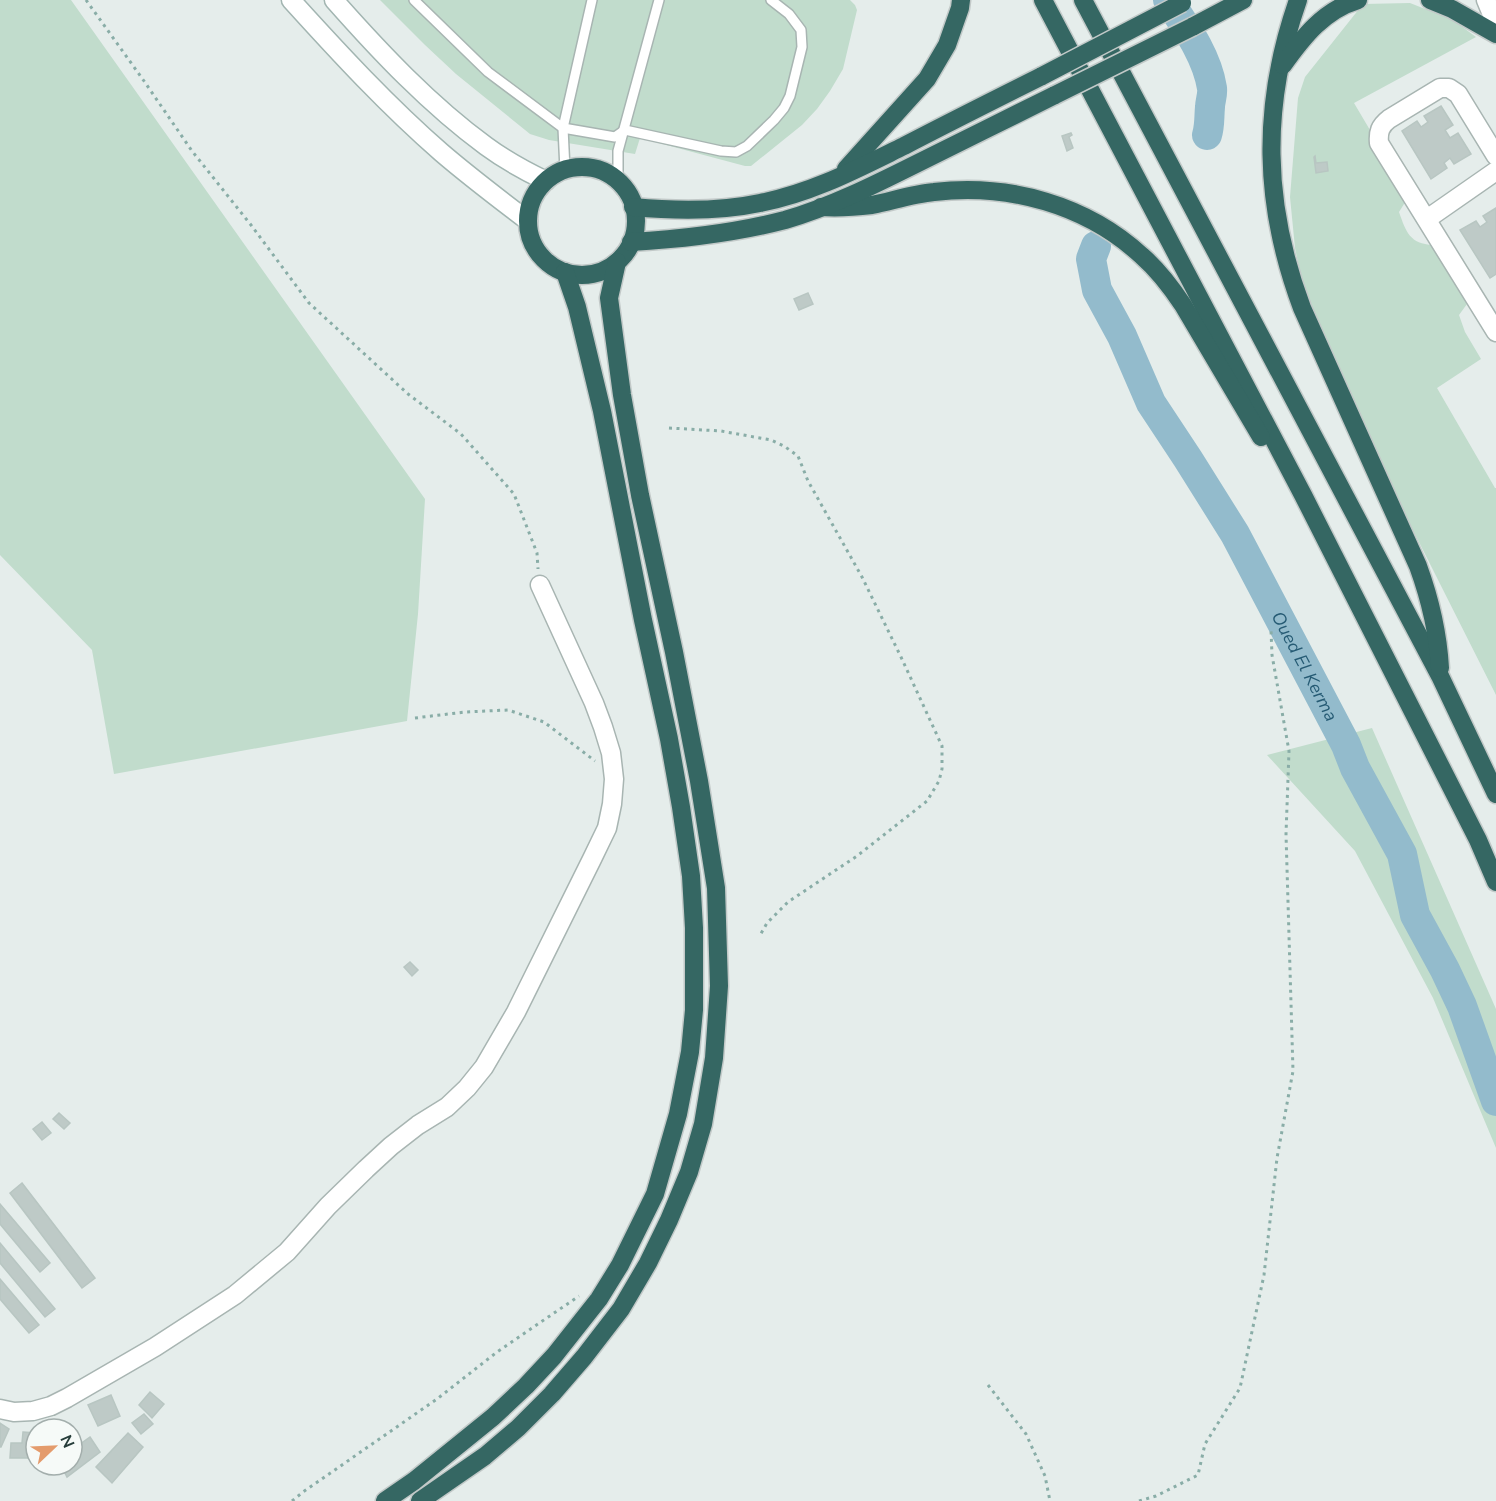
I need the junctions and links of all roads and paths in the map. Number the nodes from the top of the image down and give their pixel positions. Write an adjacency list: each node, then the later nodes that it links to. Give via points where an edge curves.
1 (86, 0): 38 (path, via 192,151 309,303 408,394 461,434 514,494 537,553)
2 (291, 0): 31 (street, via 401,115)
3 (334, 0): 26 (street, via 405,75 461,126 487,147)
4 (414, 0): 20 (lane, via 488,72)
5 (592, 0): 20 (lane)
6 (659, 0): 21 (lane)
7 (771, 0): 21 (lane, via 801,30 802,47 784,108 747,146 736,152 721,151)
8 (961, 0): 25 (highway, via 947,45 927,79)
9 (1043, 0): 37 (highway)
10 (1083, 0): 40 (highway)
11 (1243, 0): 29 (highway, bridge, via 872,186)
12 (1298, 0): 19 (highway)
13 (1358, 0): 19 (highway, via 1317,23)
14 (1430, 0): 18 (highway)
15 (1486, 0): 17 (street)
16 (1185, 1): 25 (highway, bridge)
17 (1496, 24)
18 (1496, 34)
19 (1278, 71): 40 (highway, via 1271,124 1271,169 1285,258 1302,308 1418,566 1432,611)
20 (563, 128): 21 (lane, via 615,137); 23 (lane)
21 (625, 130): 27 (lane, via 618,151)
22 (1496, 156): 30 (street, via 1458,93 1449,88 1440,88 1382,125 1379,143)
23 (565, 170): 26 (highway); 27 (highway, via 599,170)
24 (1496, 171): 30 (street)
25 (838, 178): 28 (highway, via 788,196 735,207 684,211)
26 (546, 181): 31 (highway, via 533,200)
27 (618, 182): 28 (highway)
28 (633, 207): 32 (highway)
29 (821, 207): 32 (highway, via 735,231); 37 (highway, via 872,205 934,192 986,191 1065,207 1107,229 1143,256 1171,287 1257,432)
30 (1427, 219): 35 (street)
31 (528, 221): 34 (highway, via 538,253)
32 (631, 242): 33 (highway)
33 (617, 262): 34 (highway, via 598,273); 51 (highway, via 609,298 622,395 699,781 716,888 719,986 714,1058 703,1124 688,1172 669,1220 621,1309 552,1394 518,1428)
34 (565, 272): 50 (highway, via 602,411 681,807 694,928 690,1052 678,1114 655,1194 599,1299 518,1394)
35 (1493, 319)
36 (669, 428): 45 (path, via 721,431 771,440 798,456 862,577 942,746 939,781 927,801 857,856 788,902)
37 (1303, 495): 44 (highway)
38 (540, 585): 48 (street, via 603,727 611,753 612,804 607,828 592,859 516,1012 484,1067 467,1089 391,1146 287,1252 235,1295 114,1372 51,1406 33,1411)
39 (1271, 630): 53 (path, via 1289,752 1286,834 1293,1071 1277,1158 1264,1275 1240,1388 1205,1444 1198,1475)
40 (1440, 676): 43 (highway)
41 (415, 718): 42 (path, via 508,710 544,722)
42 (594, 760)
43 (1496, 794)
44 (1496, 882)
45 (759, 937)
46 (580, 1295): 49 (path)
47 (988, 1385): 52 (path, via 1026,1434 1045,1476)
48 (0, 1409)
49 (292, 1501)
50 (385, 1501)
51 (420, 1501)
52 (1050, 1501)
53 (1139, 1501)

